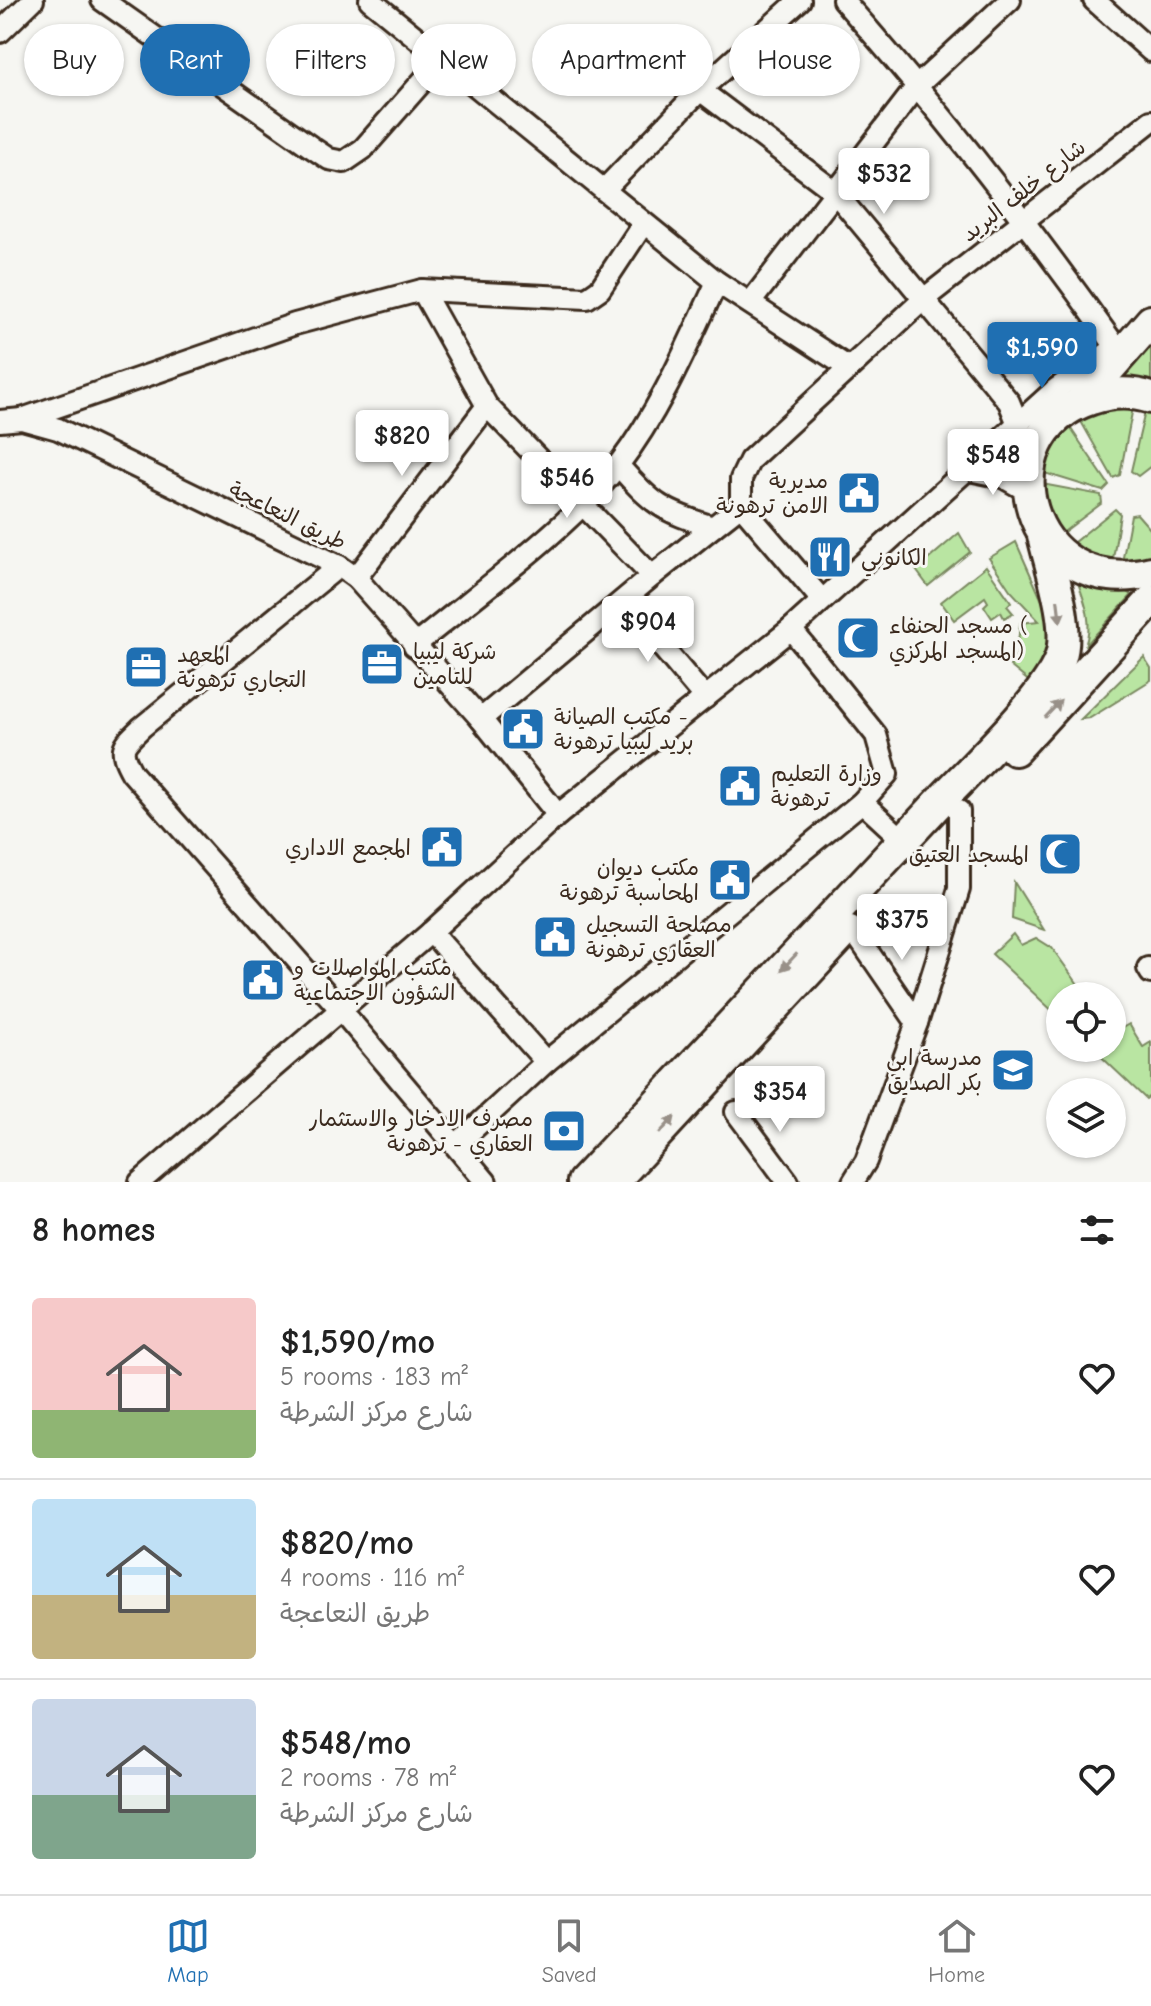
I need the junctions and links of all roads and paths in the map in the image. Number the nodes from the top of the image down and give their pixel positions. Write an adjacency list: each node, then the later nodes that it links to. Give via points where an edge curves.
1 (33, 0): 8 (street)
2 (102, 0): 13 (street, via 329,159 344,162 363,149)
3 (370, 0): 9 (street)
4 (800, 0): 11 (street)
5 (843, 0): 12 (street)
6 (1010, 0): 12 (street)
7 (1094, 0): 10 (street)
8 (0, 32)
9 (411, 34)
10 (1151, 51)
11 (713, 78)
12 (918, 85): 19 (street); 20 (street)
13 (411, 94)
14 (488, 96): 18 (street)
15 (694, 96): 18 (street)
16 (708, 96): 19 (street)
17 (1151, 121): 20 (street, شارع خلف البريد)
18 (604, 190): 21 (street)
19 (834, 191): 24 (street); 25 (street)
20 (1025, 219): 24 (street, شارع خلف البريد); 26 (street)
21 (643, 224): 22 (street); 23 (street, via 600,289 587,298)
22 (717, 282): 25 (street); 34 (street, via 652,413)
23 (422, 290): 30 (street); 31 (street, via 295,324)
24 (925, 298): 27 (street, شارع خلف البريد); 33 (street)
25 (750, 303): 27 (street)
26 (1133, 335): 29 (highway); 33 (street)
27 (849, 368): 38 (street, شارع خلف البريد, via 750,460 741,479)
28 (1151, 398): 29 (highway, via 1107,393)
29 (1080, 402): 33 (highway)
30 (487, 406): 37 (street); 41 (street)
31 (22, 419): 32 (street, طريق النعاعجة); 41 (street, طريق النعاعجة, via 58,429)
32 (0, 421)
33 (1033, 428): 35 (street); 36 (highway)
34 (618, 465): 37 (street); 39 (street, via 660,509)
35 (969, 470): 36 (street); 44 (street)
36 (1028, 487): 40 (highway)
37 (583, 505): 42 (street); 49 (street)
38 (741, 505): 39 (street); 44 (street)
39 (713, 527): 42 (street)
40 (1043, 535): 43 (highway, via 1079,568); 56 (highway, one-way to 56, via 1059,605 1061,657 1024,710)
41 (348, 572): 49 (street, طريق النعاعجة); 59 (street, via 142,727 122,755 132,773)
42 (652, 576): 46 (street)
43 (1143, 579)
44 (821, 599): 47 (street)
45 (1151, 601): 50 (highway)
46 (624, 602): 51 (street); 52 (street)
47 (791, 629): 51 (street); 53 (street, via 876,735 887,774)
48 (1151, 636): 50 (highway)
49 (414, 646): 52 (street, طريق النعاعجة)
50 (1102, 655): 54 (highway, one-way to 50)
51 (705, 698): 55 (street)
52 (481, 719): 55 (street, طريق النعاعجة)
53 (862, 802): 56 (street); 61 (street)
54 (959, 811): 57 (highway); 60 (street, via 959,889)
55 (558, 815): 58 (street)
56 (903, 840): 66 (highway, one-way to 66)
57 (851, 927): 60 (street); 67 (highway, one-way to 57)
58 (431, 932): 59 (street); 61 (street)
59 (341, 1010): 63 (street); 64 (street)
60 (917, 1023): 69 (street, via 866,1161)
61 (546, 1062): 63 (street)
62 (736, 1112): 68 (street)
63 (457, 1144): 65 (street)
64 (140, 1182)
65 (486, 1182)
66 (583, 1182)
67 (613, 1182)
68 (788, 1182)
69 (853, 1182)

